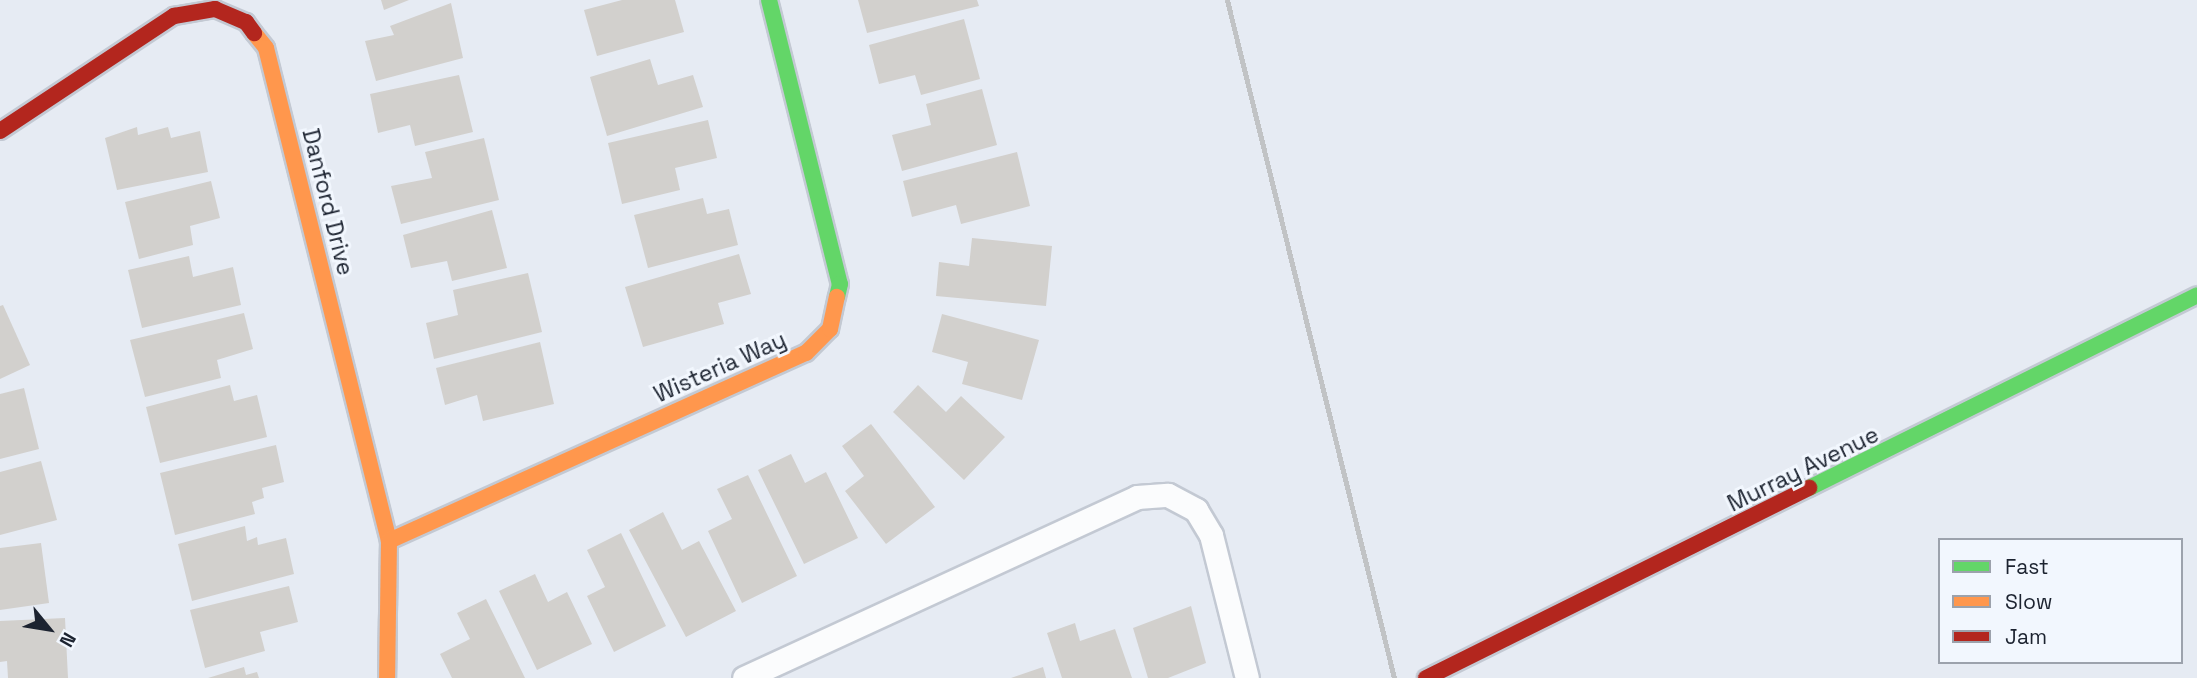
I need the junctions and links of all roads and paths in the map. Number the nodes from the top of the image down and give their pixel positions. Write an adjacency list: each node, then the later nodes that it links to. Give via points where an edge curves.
1 (769, 0): 4 (street, Wisteria Way, via 840,284 830,330 806,353)
2 (0, 131): 4 (street, Danford Drive, via 174,16 215,9 246,22 266,48)
3 (2197, 295): 8 (street, Murray Avenue)
4 (389, 541): 5 (street, Danford Drive)
5 (387, 678)
6 (744, 678): 7 (lane, via 1137,497 1168,495 1196,510 1211,535)
7 (1247, 678)
8 (1426, 678)

